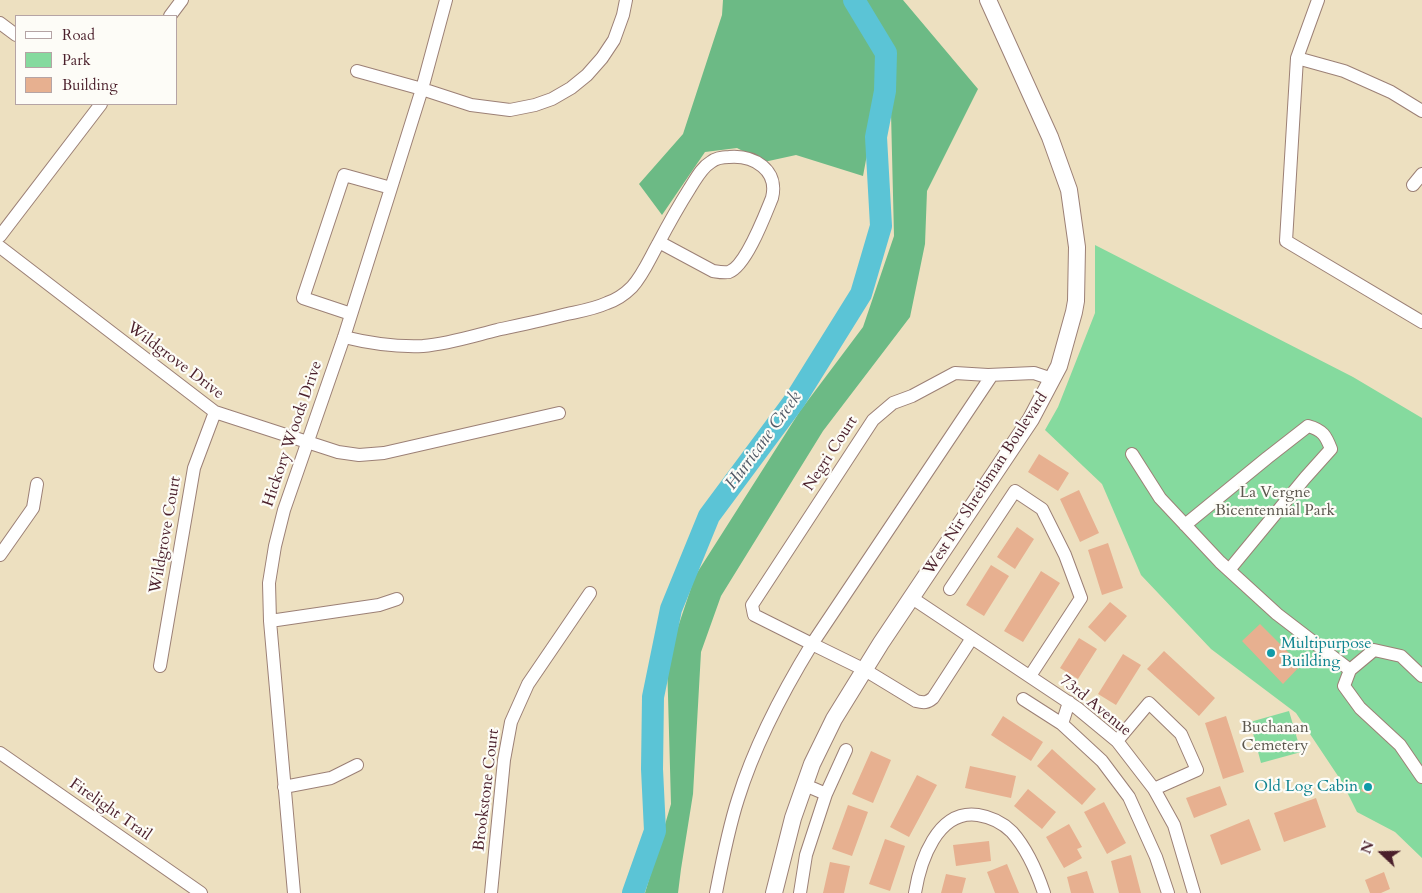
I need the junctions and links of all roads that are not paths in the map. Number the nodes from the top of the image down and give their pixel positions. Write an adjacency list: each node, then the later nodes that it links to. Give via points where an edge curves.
1 (182, 0): 6 (street)
2 (446, 0): 11 (street, Hickory Woods Drive)
3 (626, 0): 11 (street, via 614,40 602,58 572,88 552,99 510,110 471,105)
4 (988, 0): 23 (main road, West Nir Shreibman Boulevard, via 1050,137 1069,190 1077,247 1076,301)
5 (1318, 0): 9 (street)
6 (171, 15)
7 (0, 23): 8 (street)
8 (15, 34)
9 (1297, 58): 13 (street, via 1344,71 1392,92); 21 (street, via 1286,241)
10 (357, 71): 11 (street)
11 (422, 89): 16 (street, Hickory Woods Drive)
12 (100, 105): 17 (street)
13 (1422, 111)
14 (1422, 174): 15 (street)
15 (1413, 185)
16 (391, 188): 20 (street, Hickory Woods Drive); 20 (street, via 344,175 303,298)
17 (0, 236)
18 (659, 242): 18 (street, via 702,169 711,162 740,156 751,159 769,174 773,182 772,198 749,249 730,272 713,271); 22 (street, via 632,286 621,296 593,308 423,346)
19 (0, 247): 25 (street, Wildgrove Drive)
20 (351, 314): 22 (street, Hickory Woods Drive)
21 (1422, 322)
22 (344, 337): 27 (street, Hickory Woods Drive)
23 (1055, 373): 24 (street, Negri Court); 35 (main road, West Nir Shreibman Boulevard, via 1031,419)
24 (992, 375): 39 (street); 39 (street, Negri Court, via 956,374 893,403 873,420 752,606 754,616)
25 (215, 412): 27 (street, Wildgrove Drive); 40 (street, Wildgrove Court, via 194,468)
26 (559, 413): 27 (street, Wildgrove Drive, via 384,453 359,455 338,452)
27 (307, 442): 37 (street, Hickory Woods Drive, via 275,546 269,583)
28 (1132, 454): 30 (street, via 1160,498)
29 (37, 484): 31 (street, via 33,508)
30 (1185, 525): 32 (street); 32 (street, via 1308,426 1318,429 1331,449)
31 (0, 554)
32 (1229, 570): 42 (street, via 1277,614)
33 (950, 589): 43 (street, via 1015,491 1042,509 1065,555 1081,598)
34 (590, 593): 59 (street, Brookstone Court, via 528,684 511,722 504,760)
35 (912, 598): 38 (street, 73rd Avenue); 41 (main road, West Nir Shreibman Boulevard)
36 (397, 599): 37 (street, via 379,605)
37 (270, 621): 54 (street, Hickory Woods Drive)
38 (972, 638): 41 (street, via 928,702 916,701); 43 (street, 73rd Avenue)
39 (812, 644): 41 (street); 60 (street, via 778,702 746,773)
40 (160, 666)
41 (864, 670): 53 (main road, West Nir Shreibman Boulevard, via 834,719)
42 (1350, 670): 44 (street, via 1374,650 1401,656); 52 (street, via 1344,686 1360,708 1400,745)
43 (1030, 676): 46 (street, 73rd Avenue)
44 (1422, 676)
45 (1023, 699): 47 (street)
46 (1069, 702): 47 (street); 48 (street, 73rd Avenue)
47 (1062, 724): 65 (street, via 1102,761 1129,797)
48 (1117, 741): 55 (street, 73rd Avenue); 55 (street, via 1149,703 1181,734 1197,770)
49 (846, 750): 56 (street)
50 (0, 754): 57 (street, Firelight Trail)
51 (357, 766): 54 (street, via 331,778)
52 (1422, 777)
53 (805, 785): 56 (street); 61 (main road, West Nir Shreibman Boulevard, via 792,818)
54 (284, 787): 58 (street, Hickory Woods Drive)
55 (1154, 789): 66 (street, 73rd Avenue, via 1174,826)
56 (826, 794): 62 (street, via 806,855)
57 (201, 893)
58 (294, 893)
59 (491, 893)
60 (716, 893)
61 (774, 893)
62 (800, 893)
63 (915, 893): 64 (street, via 917,879 935,836 953,820 974,814 997,821 1011,831 1032,862)
64 (1044, 893)
65 (1168, 893)
66 (1194, 893)

